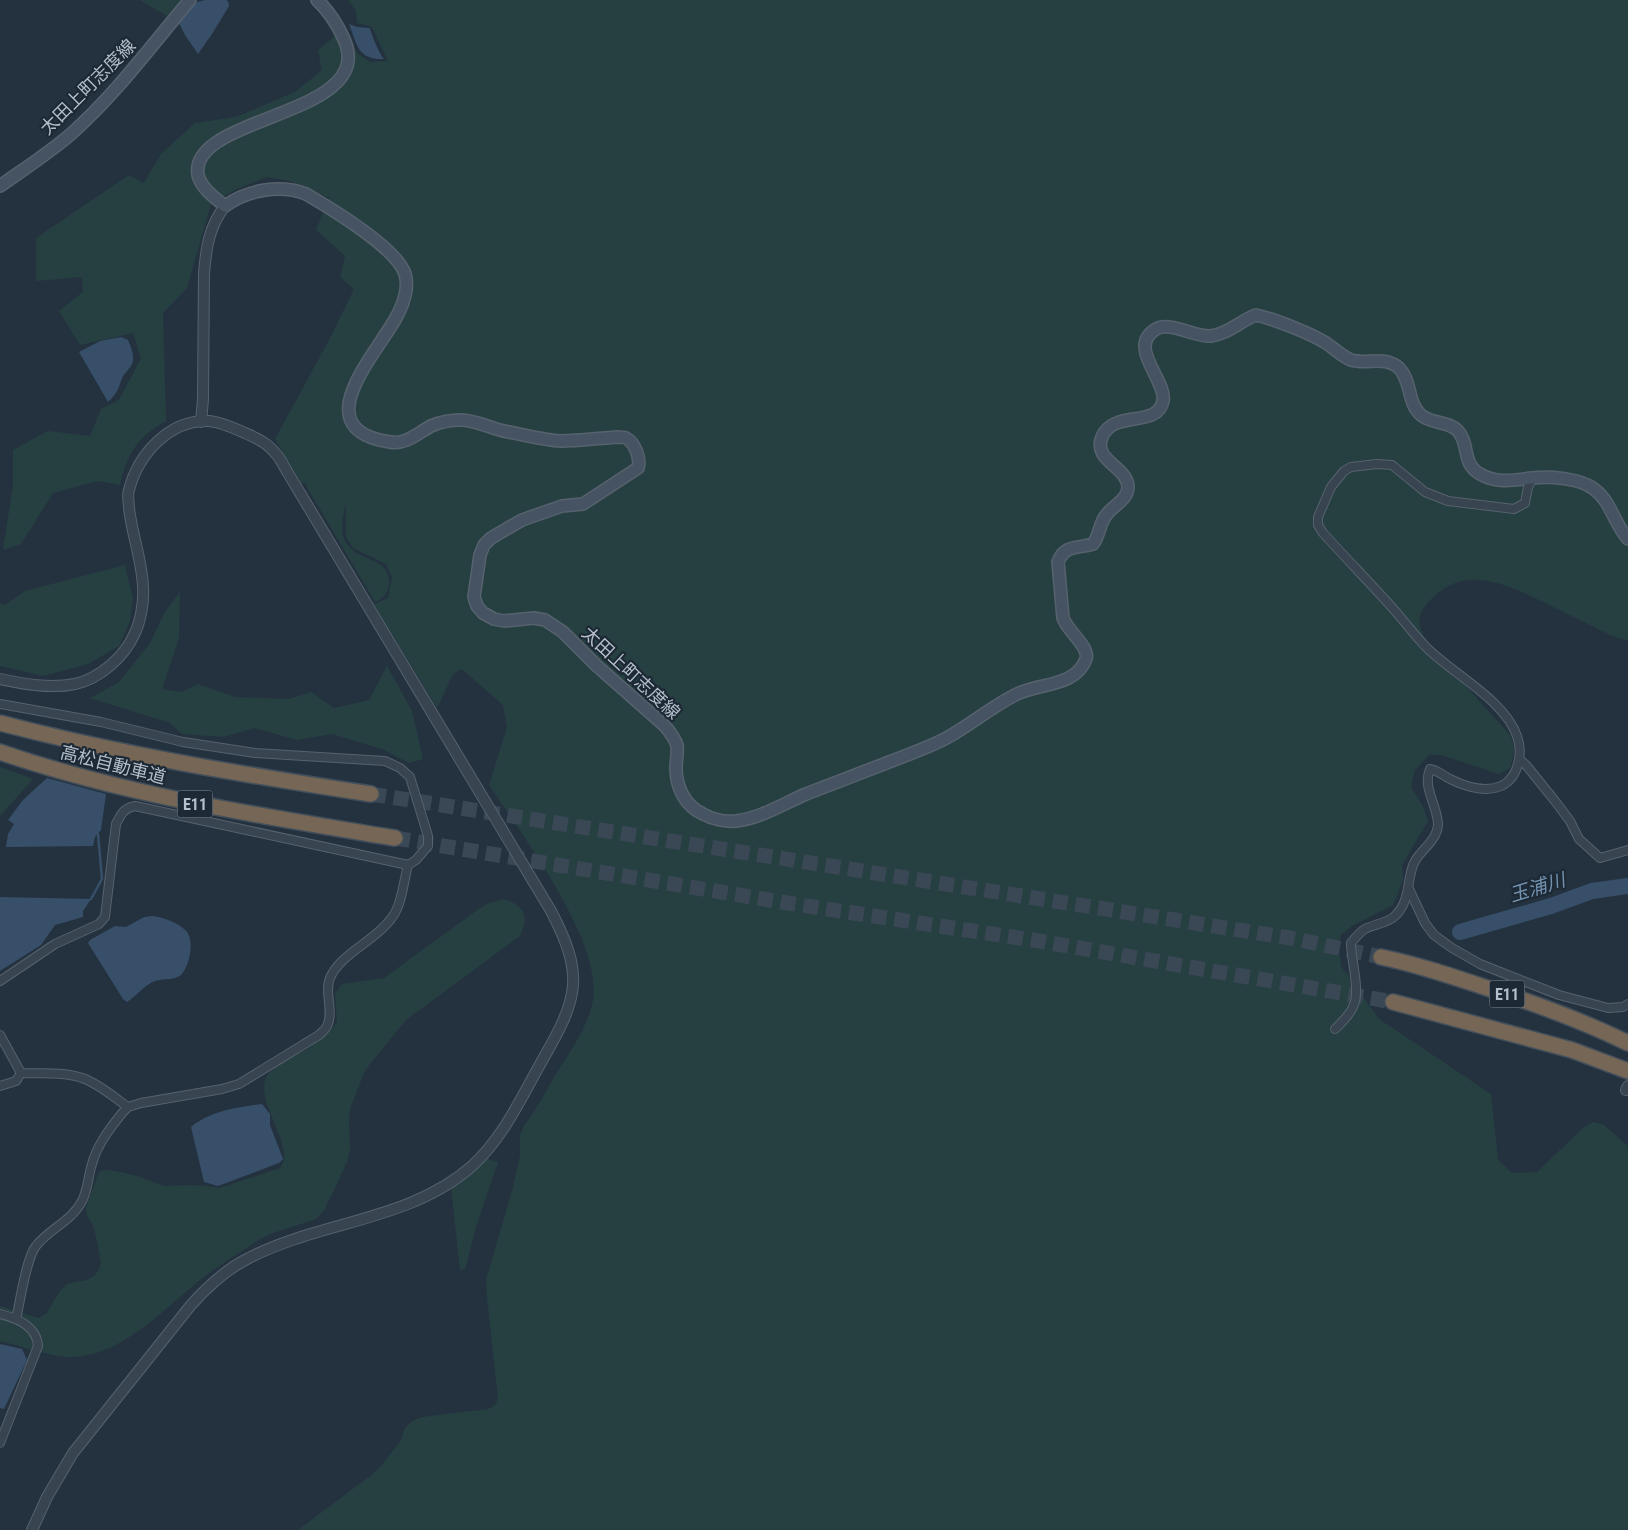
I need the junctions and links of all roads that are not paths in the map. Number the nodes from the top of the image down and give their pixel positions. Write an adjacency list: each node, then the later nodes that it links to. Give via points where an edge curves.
1 (190, 0): 3 (main road, 太田上町志度線, via 132,72 82,123)
2 (317, 0): 4 (main road, via 334,19 347,45 348,66 342,76 322,93 229,134 208,147 200,160 198,174 201,182)
3 (0, 186)
4 (225, 206): 5 (street, via 214,222 205,254); 6 (main road, 太田上町志度線, via 249,194 276,189 296,190 321,202 369,236 399,263 407,286 399,313 362,370 349,404 352,425 359,432 402,442 434,425 463,420 506,432 560,441 627,438 637,451 638,468 583,504 562,506 522,520 484,545 474,597 483,613 494,619 545,620 563,632 665,726 677,747 679,789 693,807 718,820 756,817 925,748 1018,693 1059,682 1077,671 1085,661 1086,652 1066,627 1063,618 1058,562 1068,549 1093,544 1106,515 1128,490 1124,475 1102,454 1100,445 1102,436 1115,423 1146,418 1159,409 1163,401 1146,352 1149,335 1156,329 1166,326 1211,336 1256,315 1314,337 1354,361 1387,362 1398,367 1405,376 1417,412 1457,430 1462,436 1466,456 1478,473 1502,481)
5 (201, 422): 8 (street, via 184,425 168,433 151,447 142,458 128,492 130,521 143,587 135,634 124,650 90,679 74,684 45,686); 32 (street, via 209,421 237,429 262,441 276,453 551,911 564,938 573,970 572,997 550,1047 502,1130 467,1170 415,1200 266,1250 228,1270 209,1285 73,1453)
6 (1533, 478): 7 (main road, 太田上町志度線, via 1572,479 1594,489 1604,498); 12 (street, via 1525,503 1514,509 1448,501 1426,492 1392,465 1351,468 1344,471 1331,487 1318,517 1322,533 1427,647 1500,709 1518,736)
7 (1628, 539)
8 (0, 679)
9 (0, 704): 16 (street, via 100,722 183,742 256,753 385,761 410,777 428,836 428,846)
10 (0, 723): 13 (highway, 高松自動車道 / E11, via 124,752)
11 (0, 752): 14 (highway, 高松自動車道 / E11, via 171,799)
12 (1520, 760): 15 (street, via 1570,821 1579,839 1600,858); 17 (street, via 1510,780 1487,790 1468,787 1430,769 1428,786 1438,828 1414,862)
13 (371, 794)
14 (395, 838)
15 (1628, 850)
16 (408, 864): 19 (street, via 128,807 116,824 105,916 99,924 54,944); 28 (street, via 394,916 332,973 328,982 329,1017 327,1026 319,1035 239,1084)
17 (1409, 889): 21 (street, via 1434,935 1480,964 1559,995 1608,1008); 22 (street, via 1395,917 1364,930 1351,943 1355,1004)
18 (1381, 957): 24 (highway, E11, via 1526,1001)
19 (0, 981)
20 (1393, 1002): 25 (highway, E11, via 1572,1050)
21 (1628, 1004)
22 (1335, 1029)
23 (0, 1035): 26 (street)
24 (1628, 1043)
25 (1628, 1071)
26 (21, 1073): 27 (street, via 16,1081); 28 (street, via 68,1074 85,1079)
27 (0, 1086)
28 (128, 1107): 30 (street, via 97,1151 79,1208 35,1247)
29 (0, 1314): 30 (street)
30 (16, 1319): 31 (street, via 34,1332 38,1346)
31 (0, 1443)
32 (32, 1530)

